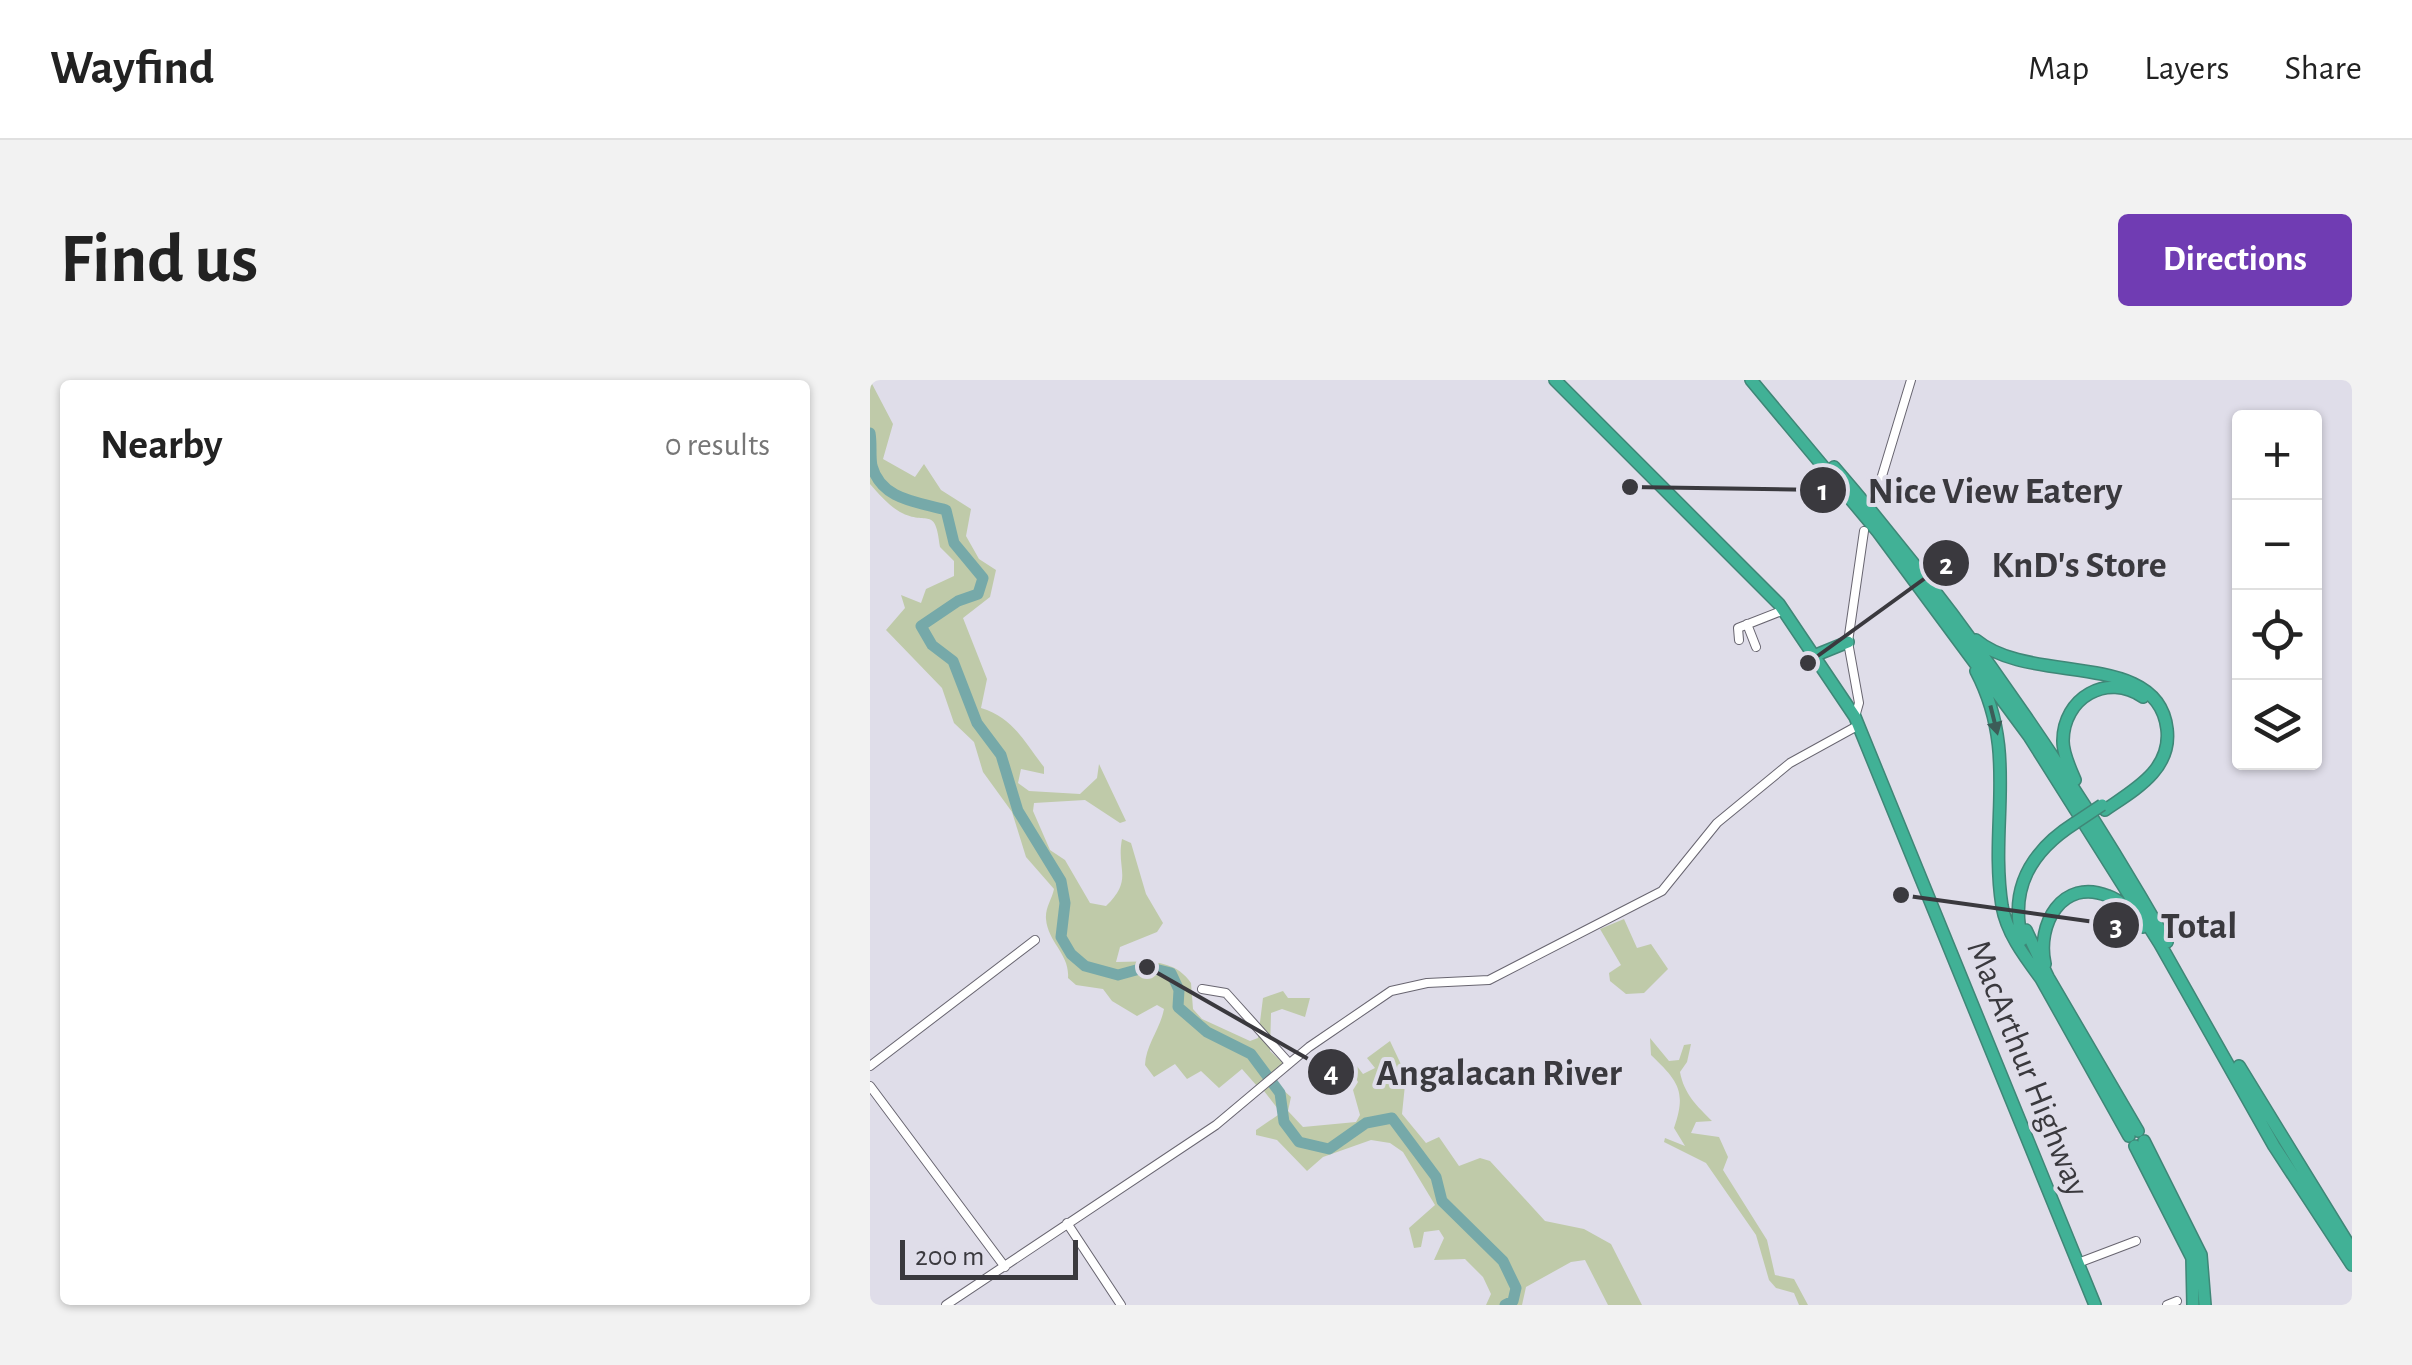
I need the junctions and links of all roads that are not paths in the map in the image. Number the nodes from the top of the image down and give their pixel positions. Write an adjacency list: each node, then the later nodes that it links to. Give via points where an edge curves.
1 (1555, 380): 7 (highway, MacArthur Highway)
2 (1751, 380): 9 (highway)
3 (1760, 380): 9 (highway, via 1862,499)
4 (1911, 380): 5 (street)
5 (1875, 499)
6 (1864, 531): 11 (street)
7 (1784, 610): 8 (street); 13 (highway, MacArthur Highway)
8 (1747, 624): 10 (street, via 1736,629); 12 (street)
9 (1960, 631): 15 (highway, via 2008,658 2122,677 2152,695 2167,724 2162,762); 16 (highway); 18 (highway); 19 (highway, one-way to 19, via 1996,722 2002,908 2016,945)
10 (1739, 640)
11 (1848, 642): 13 (highway); 14 (street)
12 (1756, 647)
13 (1816, 655): 14 (highway, MacArthur Highway)
14 (1857, 721): 21 (street, via 1790,762 1717,823 1667,888 1488,980 1398,988); 28 (highway, MacArthur Highway)
15 (2103, 808): 16 (highway, via 2146,772 2161,745 2154,708 2123,687 2084,695 2066,720 2065,753); 19 (highway, bridge, via 2034,868 2023,904)
16 (2092, 815): 27 (highway)
17 (1035, 940): 22 (street)
18 (2160, 944): 19 (highway, via 2118,900 2076,894 2047,917); 29 (highway, via 2274,1146)
19 (2045, 978): 24 (highway)
20 (1202, 990): 21 (street, via 1226,993)
21 (1289, 1063): 25 (street, via 1216,1125)
22 (870, 1066)
23 (870, 1086): 30 (street)
24 (2137, 1139): 36 (highway, via 2192,1258); 37 (highway, via 2201,1255)
25 (1067, 1223): 30 (street); 33 (street)
26 (2136, 1241): 28 (street)
27 (2352, 1250)
28 (2078, 1263): 34 (highway, MacArthur Highway)
29 (2352, 1265)
30 (1005, 1268): 32 (street)
31 (2178, 1301): 35 (street)
32 (946, 1305)
33 (1121, 1305)
34 (2095, 1305)
35 (2167, 1305)
36 (2194, 1305)
37 (2205, 1305)

